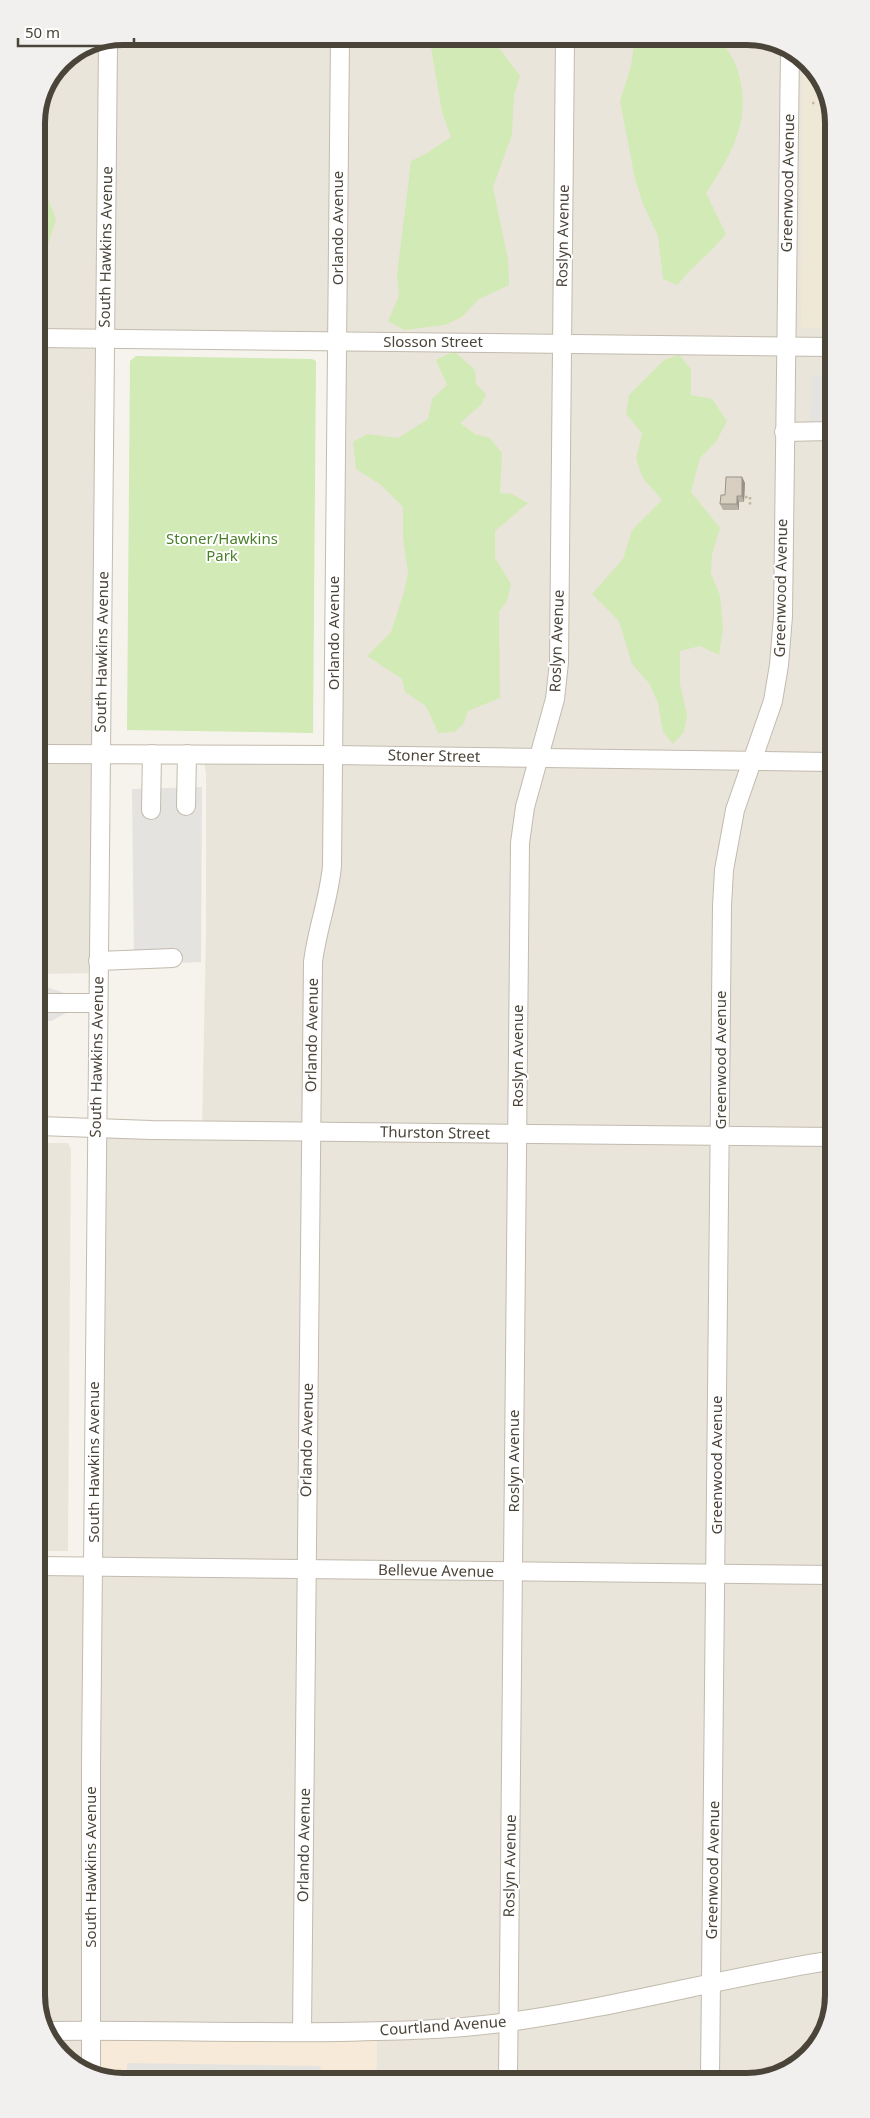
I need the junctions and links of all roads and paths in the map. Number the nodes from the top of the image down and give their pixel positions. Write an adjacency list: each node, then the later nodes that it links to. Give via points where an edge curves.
1 (340, 45): 7 (street, Orlando Avenue)
2 (565, 45): 8 (street, Roslyn Avenue)
3 (108, 47): 6 (street, South Hawkins Avenue)
4 (790, 58): 9 (street, Greenwood Avenue)
5 (45, 338): 6 (street, Slosson Street)
6 (105, 339): 7 (street, Slosson Street); 16 (street, South Hawkins Avenue)
7 (337, 341): 8 (street, Slosson Street); 19 (street, Orlando Avenue)
8 (561, 343): 9 (street, Slosson Street); 20 (street, Roslyn Avenue, via 559,662 555,699)
9 (785, 346): 10 (street, Slosson Street); 12 (street, Greenwood Avenue)
10 (825, 346)
11 (825, 431): 12 (street)
12 (784, 432): 21 (street, Greenwood Avenue, via 783,616 779,665 773,701)
13 (745, 497): 14 (path, via 750,497)
14 (750, 507)
15 (45, 754): 16 (street, Stoner Street)
16 (101, 754): 17 (street, Stoner Street); 26 (street, South Hawkins Avenue)
17 (152, 754): 18 (street, Stoner Street); 24 (street)
18 (187, 754): 19 (street, Stoner Street); 23 (street)
19 (333, 755): 20 (street, Stoner Street); 31 (street, Orlando Avenue, via 330,890 312,962)
20 (539, 758): 21 (street, Stoner Street); 32 (street, Roslyn Avenue, via 525,807 520,844)
21 (753, 761): 22 (street, Stoner Street); 33 (street, Greenwood Avenue, via 736,810 724,870)
22 (825, 762)
23 (186, 806)
24 (151, 810)
25 (173, 958): 26 (street)
26 (98, 961): 28 (street, South Hawkins Avenue)
27 (45, 1003): 28 (street)
28 (98, 1003): 30 (street, South Hawkins Avenue)
29 (45, 1126): 30 (street, Thurston Street)
30 (96, 1127): 31 (street, Thurston Street); 36 (street, South Hawkins Avenue)
31 (311, 1131): 32 (street, Thurston Street); 37 (street, Orlando Avenue)
32 (518, 1134): 33 (street, Thurston Street); 38 (street, Roslyn Avenue)
33 (721, 1136): 34 (street, Thurston Street); 39 (street, Greenwood Avenue)
34 (825, 1137)
35 (45, 1566): 36 (street, Bellevue Avenue)
36 (93, 1567): 37 (street, Bellevue Avenue); 45 (street, South Hawkins Avenue)
37 (307, 1570): 38 (street, Bellevue Avenue); 46 (street, Orlando Avenue)
38 (514, 1572): 39 (street, Bellevue Avenue); 43 (street, Roslyn Avenue)
39 (716, 1574): 40 (street, Bellevue Avenue); 42 (street, Greenwood Avenue)
40 (825, 1575)
41 (825, 1961): 42 (street, Courtland Avenue)
42 (711, 1982): 43 (street, Courtland Avenue, via 614,2004); 49 (street, Greenwood Avenue)
43 (508, 2022): 46 (street, Courtland Avenue, via 396,2031); 48 (street, Roslyn Avenue)
44 (54, 2031): 45 (street, Courtland Avenue)
45 (91, 2031): 46 (street, Courtland Avenue); 47 (street, South Hawkins Avenue)
46 (302, 2032)
47 (91, 2066)
48 (508, 2073)
49 (710, 2073)

